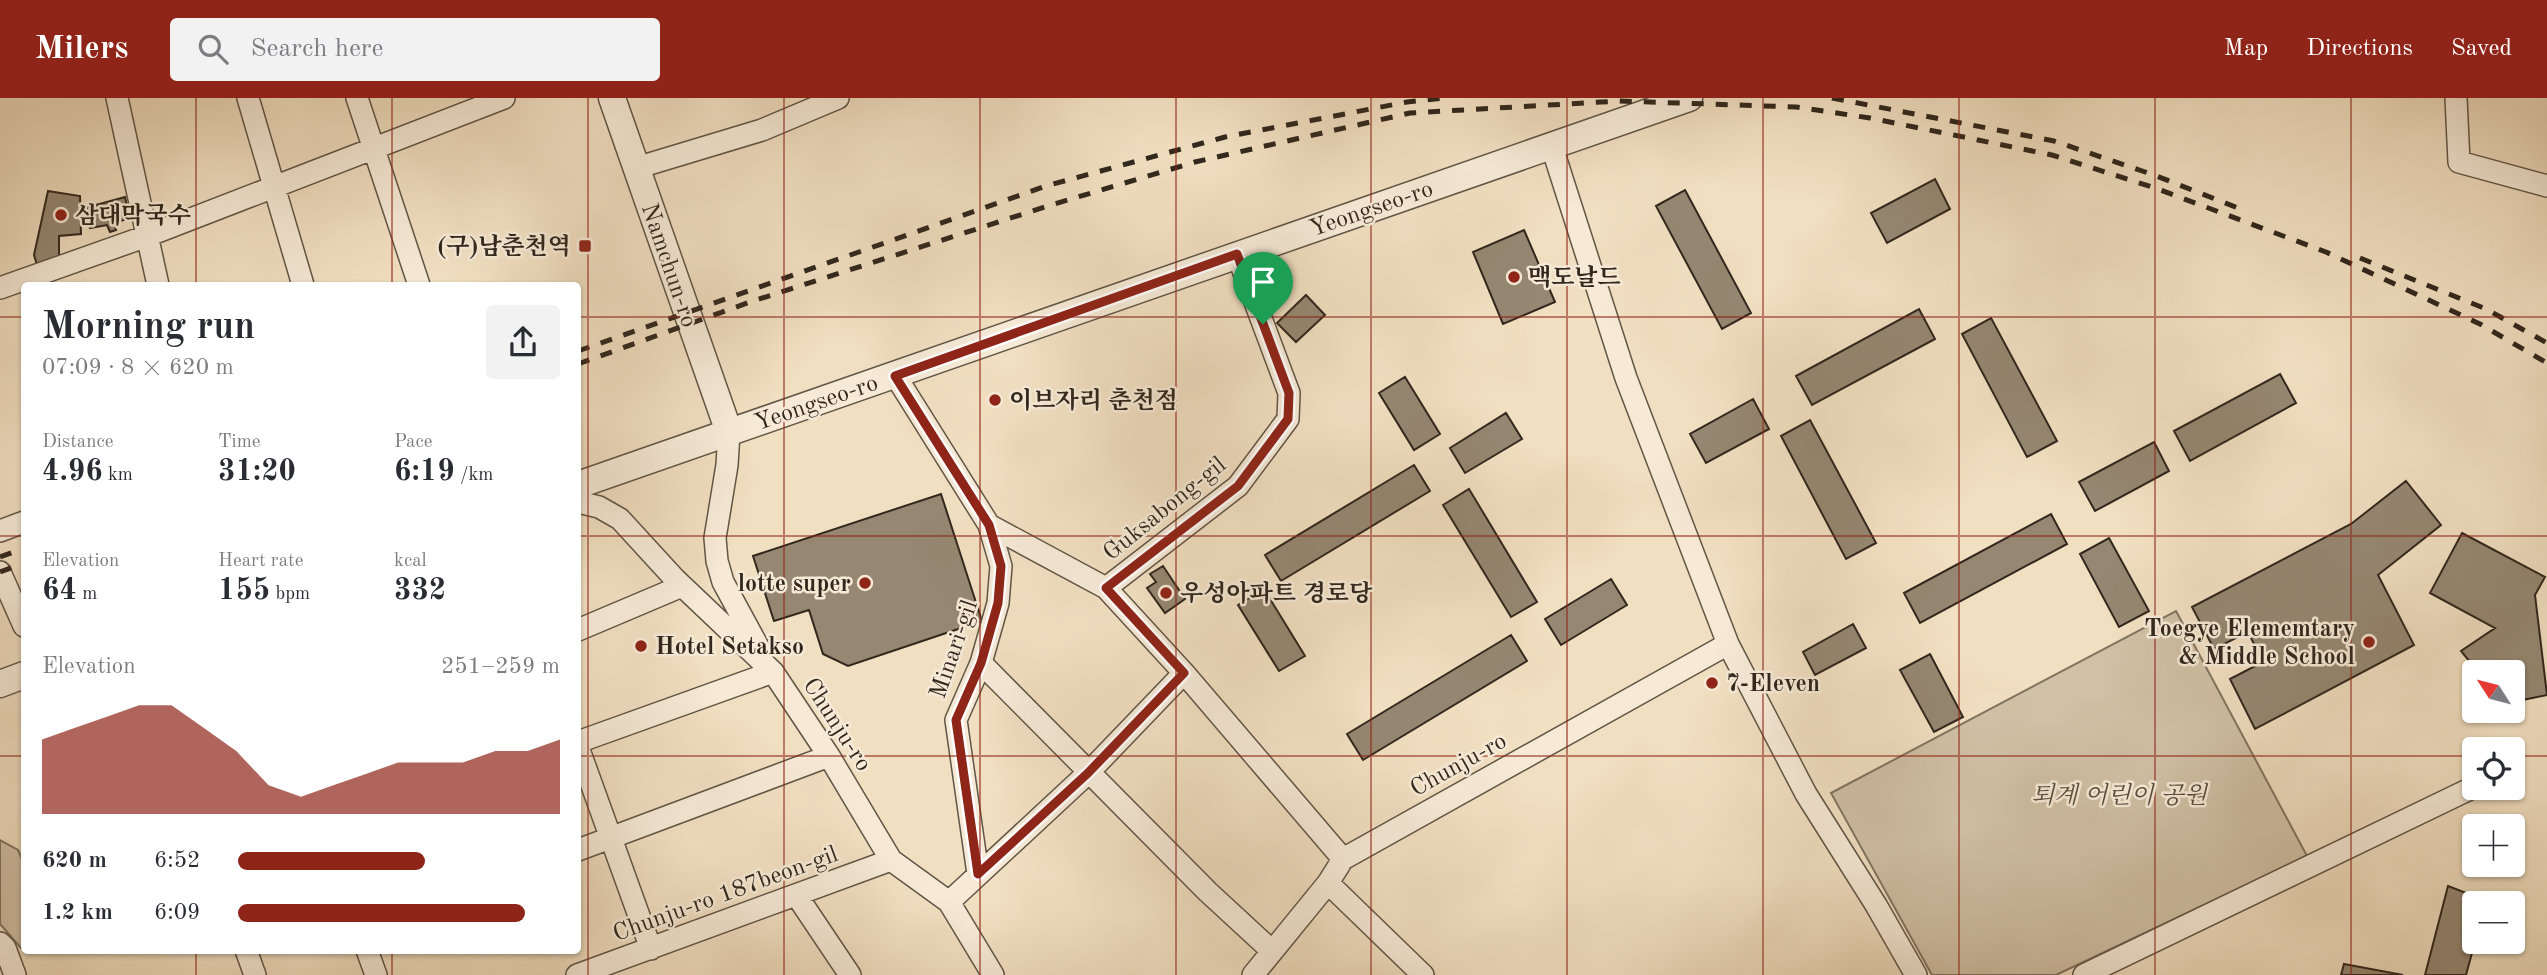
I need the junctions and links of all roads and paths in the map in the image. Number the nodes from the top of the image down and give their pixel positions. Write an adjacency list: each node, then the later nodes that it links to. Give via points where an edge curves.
1 (117, 98): 14 (street)
2 (248, 98): 12 (street)
3 (357, 98): 10 (street)
4 (503, 98): 10 (street)
5 (612, 98): 11 (street, Namchun-ro)
6 (838, 98): 11 (street, via 762,130)
7 (1689, 98): 9 (street, Yeongseo-ro)
8 (2456, 98): 13 (street, via 2459,162)
9 (1551, 144): 15 (street, Yeongseo-ro); 32 (street, via 1626,378)
10 (373, 147): 12 (street); 18 (street)
11 (636, 168): 21 (street, Namchun-ro)
12 (275, 187): 14 (street); 17 (street)
13 (2547, 187)
14 (147, 236): 16 (street); 19 (street)
15 (1237, 254): 20 (street, Yeongseo-ro); 29 (street, Guksabong-gil, via 1289,393 1288,419 1238,486)
16 (157, 282)
17 (302, 282)
18 (418, 282)
19 (0, 288)
20 (895, 376): 21 (street, Yeongseo-ro); 25 (street, Minari-gil)
21 (729, 432): 22 (street, Yeongseo-ro); 34 (street, via 715,538 717,561 732,600)
22 (581, 484)
23 (581, 503): 28 (street, Chunju-ro, via 620,519)
24 (21, 523): 26 (street)
25 (989, 525): 29 (street, Minari-gil); 33 (street, Minari-gil, via 1001,566 998,603)
26 (0, 531)
27 (0, 572): 30 (street)
28 (682, 586): 31 (street); 34 (street, Chunju-ro)
29 (1106, 588): 35 (street, Guksabong-gil)
30 (21, 619)
31 (581, 629)
32 (1728, 644): 45 (street, Chunju-ro); 64 (street, via 1806,794)
33 (981, 663): 41 (street); 47 (street, Minari-gil, via 956,720)
34 (773, 672): 38 (street); 40 (street, Chunju-ro)
35 (1184, 673): 41 (street); 45 (street, Guksabong-gil)
36 (21, 676): 37 (street)
37 (0, 684)
38 (581, 741)
39 (581, 755): 43 (street)
40 (829, 756): 43 (street); 46 (street, Chunju-ro)
41 (1088, 773): 47 (street); 53 (street)
42 (2462, 793): 65 (street)
43 (611, 838): 44 (street); 52 (street)
44 (581, 849)
45 (1343, 859): 48 (street, Chunju-ro)
46 (891, 860): 49 (street, Chunju-ro 187beon-gil); 50 (street, Chunju-ro)
47 (978, 874): 50 (street)
48 (1328, 883): 53 (street, Chunju-ro); 63 (street)
49 (797, 896): 52 (street, Chunju-ro 187beon-gil); 60 (street)
50 (949, 902): 61 (street, Chunju-ro)
51 (0, 943): 56 (street)
52 (651, 949): 59 (street, Chunju-ro 187beon-gil)
53 (1272, 951): 62 (street, Chunju-ro)
54 (247, 954): 57 (street)
55 (368, 954): 58 (street)
56 (15, 975)
57 (255, 975)
58 (376, 975)
59 (577, 975)
60 (850, 975)
61 (993, 975)
62 (1253, 975)
63 (1423, 975)
64 (1916, 975)
65 (2084, 975)

